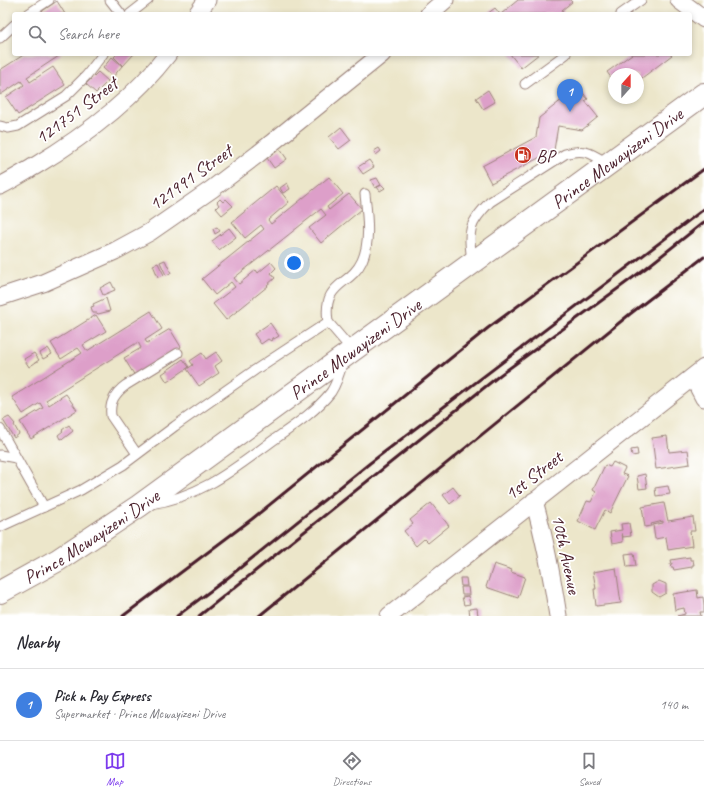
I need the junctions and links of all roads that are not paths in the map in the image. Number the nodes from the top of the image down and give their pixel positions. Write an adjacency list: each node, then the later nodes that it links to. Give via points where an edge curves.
1 (49, 0): 8 (lane)
2 (110, 0): 9 (lane)
3 (148, 0): 10 (lane)
4 (208, 0): 11 (street)
5 (445, 0): 12 (street)
6 (641, 0): 13 (lane)
7 (679, 0): 14 (street)
8 (31, 12)
9 (119, 12)
10 (133, 12)
11 (199, 12)
12 (431, 12)
13 (624, 12)
14 (704, 20)
15 (12, 27): 16 (lane)
16 (0, 38)
17 (101, 56): 23 (lane, via 86,76 66,96 18,126)
18 (166, 56): 25 (street, 121751 Street, via 143,84 105,119 66,147)
19 (379, 56): 28 (street, 121991 Street, via 229,176 150,232 116,251 62,275)
20 (563, 56): 21 (lane)
21 (525, 84)
22 (704, 94): 24 (street, Prince Mcwayizeni Drive)
23 (0, 126)
24 (608, 164): 27 (street, Prince Mcwayizeni Drive); 27 (lane, via 587,152 570,152 558,157 490,202 472,224)
25 (0, 186)
26 (366, 194): 29 (lane, via 368,220 362,260 354,272 332,293 328,306)
27 (472, 262): 31 (street, Prince Mcwayizeni Drive)
28 (0, 297)
29 (328, 322): 31 (lane); 35 (lane, via 255,370)
30 (178, 353): 35 (lane, via 126,385 113,399 111,416)
31 (348, 353): 41 (street, Prince Mcwayizeni Drive, via 139,506 58,560)
32 (698, 373): 33 (street); 38 (street, 1st Street)
33 (704, 398)
34 (0, 429): 37 (lane)
35 (138, 454): 39 (lane, via 81,490)
36 (0, 455): 37 (lane)
37 (16, 458): 39 (lane)
38 (534, 501): 42 (street, 1st Street); 43 (street, 10th Avenue, via 543,531)
39 (44, 507): 40 (lane)
40 (0, 527)
41 (0, 592)
42 (389, 616)
43 (558, 616)

